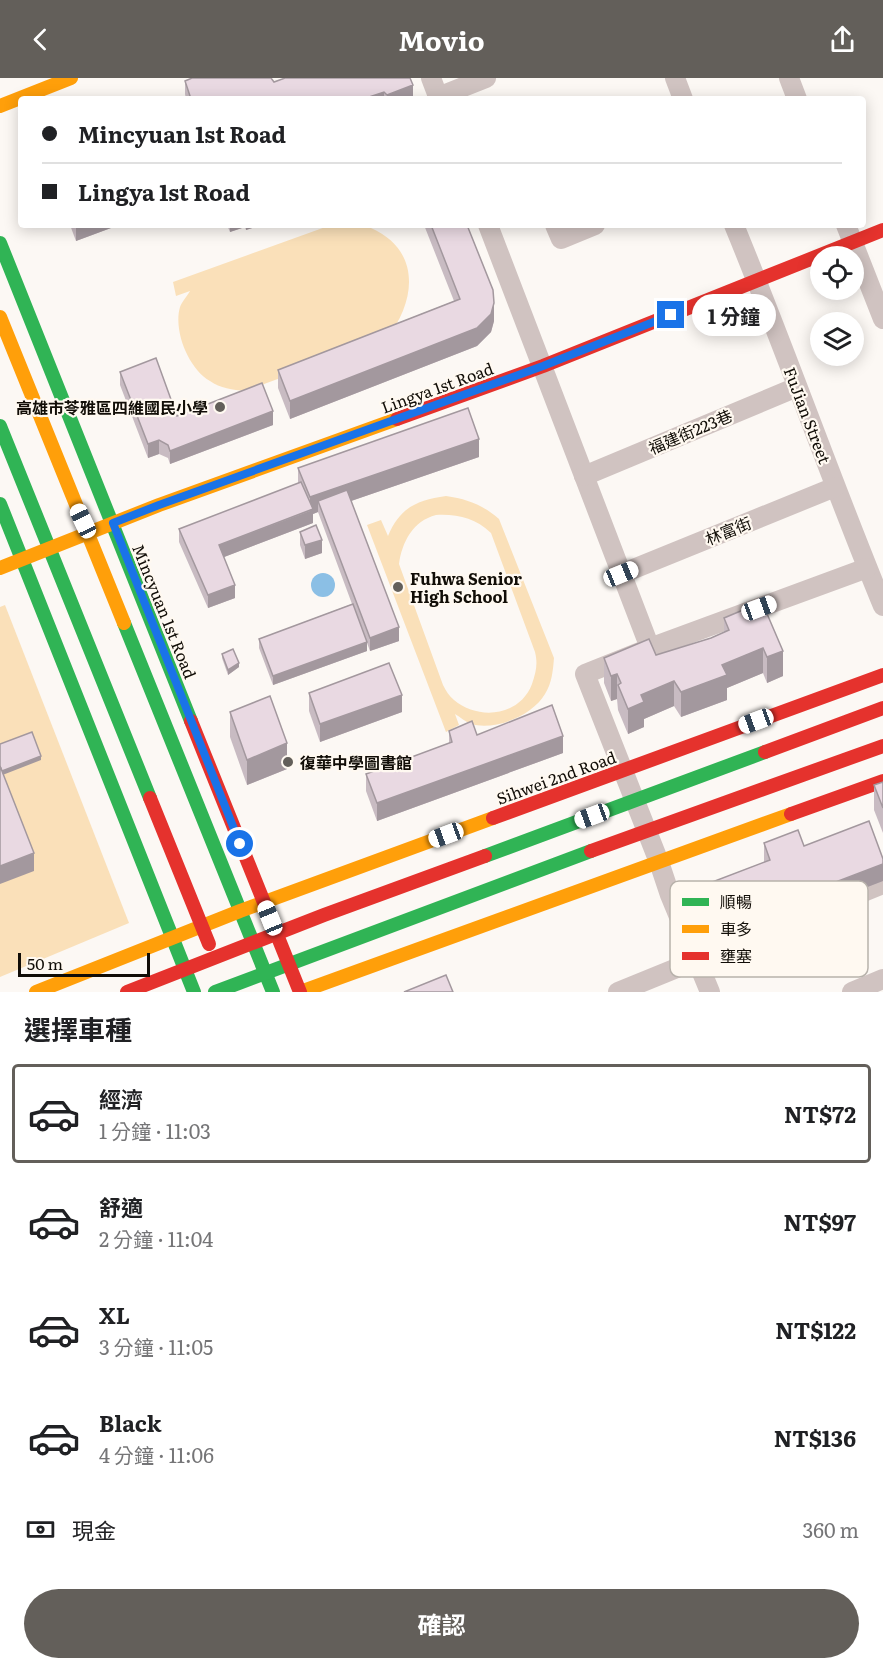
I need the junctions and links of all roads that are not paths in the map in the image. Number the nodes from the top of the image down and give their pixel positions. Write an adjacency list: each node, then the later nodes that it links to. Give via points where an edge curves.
1 (71, 78): 6 (street)
2 (431, 78): 7 (street)
3 (486, 78): 8 (street)
4 (675, 78): 9 (street)
5 (789, 78): 10 (street)
6 (25, 96)
7 (438, 96)
8 (444, 96)
9 (682, 96)
10 (796, 96)
11 (18, 99): 12 (street)
12 (0, 106)
13 (489, 228): 23 (street)
14 (556, 228): 15 (street, via 561,239)
15 (588, 228)
16 (735, 228): 20 (street, FuJian Street)
17 (883, 230): 18 (street, Lingya 1st Road)
18 (849, 234): 20 (street, Lingya 1st Road); 22 (street)
19 (0, 243): 29 (street, Mincyuan 1st Road)
20 (757, 280): 23 (street, Lingya 1st Road); 24 (street, FuJian Street)
21 (0, 316): 30 (street)
22 (883, 319)
23 (543, 366): 26 (street); 29 (street, Lingya 1st Road)
24 (797, 387): 26 (street, 福建街223巷); 27 (street, FuJian Street)
25 (0, 426): 31 (street)
26 (584, 476): 35 (street)
27 (835, 486): 34 (street, FuJian Street); 35 (street, 林富街)
28 (0, 504): 32 (street)
29 (113, 523): 30 (street, Lingya 1st Road); 49 (street, Mincyuan 1st Road)
30 (88, 533): 31 (street, Lingya 1st Road); 50 (street)
31 (48, 548): 32 (street, Lingya 1st Road); 51 (street)
32 (22, 559): 33 (street, Lingya 1st Road); 53 (street)
33 (0, 568)
34 (867, 568): 36 (street, FuJian Street); 37 (street)
35 (621, 574): 37 (street)
36 (883, 606)
37 (650, 648): 41 (street, via 585,674)
38 (883, 675): 41 (street, Sihwei 2nd Road)
39 (883, 708): 43 (street)
40 (883, 746): 44 (street)
41 (623, 770): 43 (street); 49 (street, Sihwei 2nd Road)
42 (883, 781): 45 (street)
43 (634, 800): 44 (street); 52 (street)
44 (646, 830): 45 (street); 55 (street)
45 (659, 862): 48 (street); 66 (street)
46 (883, 884): 47 (street)
47 (868, 890)
48 (670, 896)
49 (264, 902): 50 (street, Sihwei 2nd Road); 52 (street, Mincyuan 1st Road)
50 (240, 911): 51 (street, Sihwei 2nd Road); 54 (street)
51 (202, 926): 53 (street, Sihwei 2nd Road); 60 (street)
52 (277, 933): 54 (street); 55 (street, Mincyuan 1st Road)
53 (173, 938): 56 (street); 62 (street, Sihwei 2nd Road)
54 (253, 942): 58 (street); 60 (street)
55 (288, 963): 58 (street); 66 (street, Mincyuan 1st Road)
56 (185, 968): 60 (street); 63 (street); 64 (street)
57 (670, 971): 67 (street)
58 (265, 972): 60 (street); 65 (street)
59 (704, 977): 68 (street)
60 (221, 979)
61 (883, 979): 69 (street)
62 (36, 992)
63 (127, 992)
64 (194, 992)
65 (273, 992)
66 (300, 992)
67 (618, 992)
68 (710, 992)
69 (852, 992)

